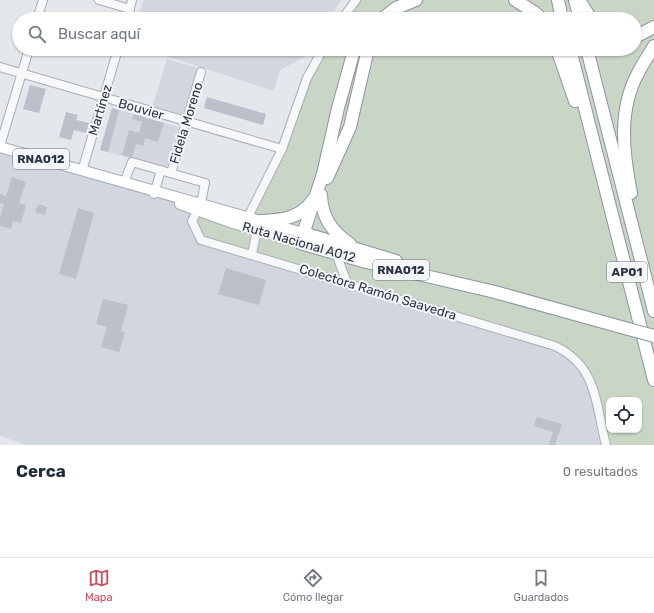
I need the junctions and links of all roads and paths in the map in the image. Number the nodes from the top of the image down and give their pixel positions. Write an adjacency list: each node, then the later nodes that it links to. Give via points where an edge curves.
1 (43, 0): 11 (street)
2 (99, 0): 10 (street)
3 (132, 0): 10 (street)
4 (356, 0): 13 (street)
5 (416, 0): 14 (highway)
6 (515, 0): 15 (highway)
7 (558, 0): 16 (highway)
8 (575, 0): 17 (highway)
9 (579, 0): 18 (highway)
10 (130, 9): 12 (street)
11 (39, 12)
12 (129, 12)
13 (347, 12)
14 (391, 12)
15 (534, 12)
16 (561, 12)
17 (578, 12)
18 (587, 12)
19 (654, 27): 20 (highway)
20 (642, 32)
21 (654, 46): 56 (highway, via 638,73 629,98 623,130 624,152)
22 (27, 56): 34 (street)
23 (116, 56): 35 (street, Martínez)
24 (319, 56): 40 (street, via 307,78)
25 (354, 56): 36 (highway)
26 (354, 56): 38 (highway)
27 (365, 56): 36 (highway)
28 (366, 56): 41 (highway, via 350,127)
29 (559, 56): 42 (highway, via 593,155)
30 (572, 56): 42 (highway, AP01)
31 (589, 56): 56 (highway, AP01)
32 (0, 67): 34 (street, Bouvier)
33 (201, 72): 37 (street, Fidela Moreno)
34 (22, 74): 35 (street, Bouvier); 39 (street)
35 (103, 98): 37 (street, Bouvier); 44 (street, Martínez)
36 (348, 103): 38 (highway); 41 (highway)
37 (186, 122): 40 (street, Bouvier); 45 (street, Fidela Moreno)
38 (329, 142): 48 (highway)
39 (0, 147): 44 (main road, Ruta Nacional A012 / RNA012)
40 (282, 149): 50 (street)
41 (336, 156): 48 (highway)
42 (599, 164): 61 (highway, AP01)
43 (161, 170): 45 (street); 46 (street, via 132,162); 47 (street)
44 (82, 171): 46 (main road, Ruta Nacional A012 / RNA012)
45 (171, 173): 49 (street, via 205,183)
46 (127, 184): 47 (main road, Ruta Nacional A012 / RNA012)
47 (155, 192): 49 (main road, Ruta Nacional A012 / RNA012)
48 (318, 195): 51 (highway, via 309,206 294,217); 52 (highway); 53 (highway, RNA012, via 324,218 342,238)
49 (200, 207): 50 (main road, Ruta Nacional A012 / RNA012); 51 (main road, Ruta Nacional A012 / RNA012); 55 (street, Colectora Ramón Saavedra, via 192,221 202,240)
50 (248, 217): 51 (main road, Ruta Nacional A012 / RNA012)
51 (259, 225): 52 (main road, Ruta Nacional A012 / RNA012); 55 (street)
52 (305, 239): 53 (highway, Ruta Nacional A012 / RNA012); 54 (highway, Ruta Nacional A012 / RNA012)
53 (357, 249): 58 (highway, Ruta Nacional A012 / RNA012)
54 (336, 253): 57 (street); 58 (highway, Ruta Nacional A012 / RNA012)
55 (252, 254): 57 (street, Colectora Ramón Saavedra)
56 (642, 263): 59 (highway, AP01)
57 (347, 283): 62 (street, Colectora Ramón Saavedra, via 555,346 569,353 581,365 591,382)
58 (495, 292): 60 (highway, Ruta Nacional A012 / RNA012, bridge)
59 (654, 311)
60 (654, 336)
61 (654, 380)
62 (604, 443)

